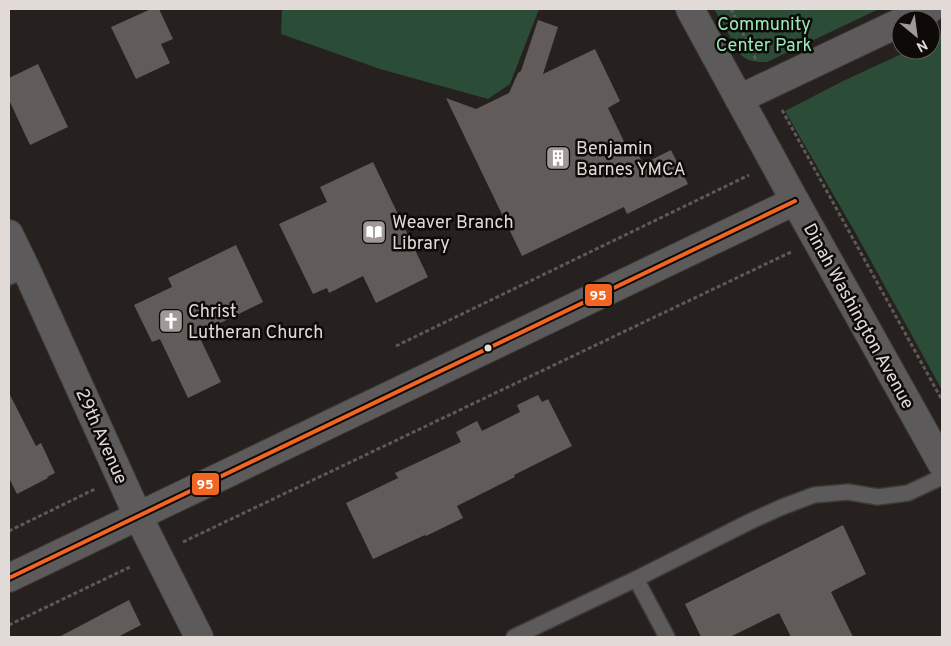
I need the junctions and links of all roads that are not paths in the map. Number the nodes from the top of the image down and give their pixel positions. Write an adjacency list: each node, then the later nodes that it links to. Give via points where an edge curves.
1 (690, 9): 3 (street, Dinah Washington Avenue)
2 (891, 27): 3 (street)
3 (739, 99): 4 (street, Dinah Washington Avenue)
4 (795, 201): 7 (street, Dinah Washington Avenue); 9 (street)
5 (9, 234): 6 (street, 29th Avenue)
6 (18, 273): 9 (street, 29th Avenue)
7 (942, 464)
8 (942, 477): 11 (lane, via 908,493 878,497 848,492 814,495 751,521)
9 (138, 516): 10 (street); 12 (street, 29th Avenue)
10 (9, 578)
11 (632, 581): 13 (lane); 14 (lane)
12 (199, 637)
13 (514, 637)
14 (667, 637)

